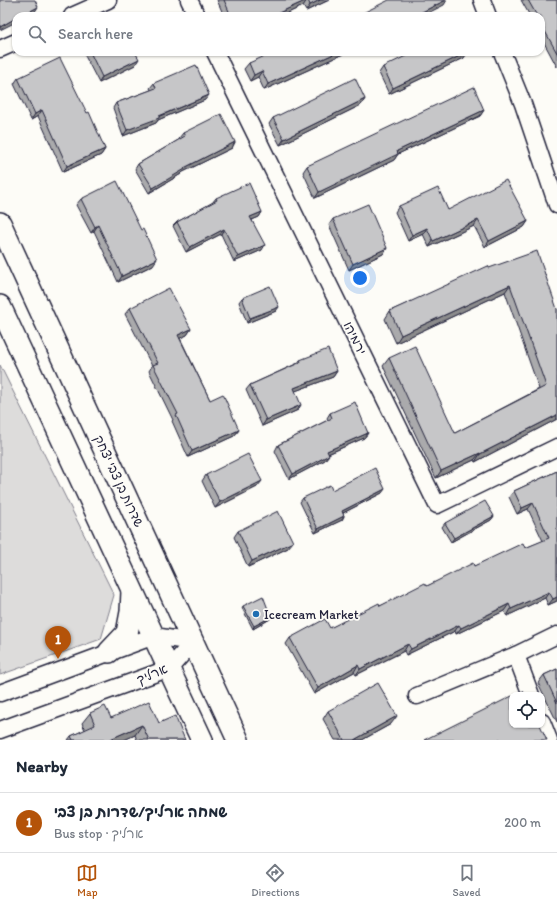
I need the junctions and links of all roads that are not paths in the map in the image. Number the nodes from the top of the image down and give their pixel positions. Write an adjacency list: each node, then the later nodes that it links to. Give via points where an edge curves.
1 (108, 0): 4 (street)
2 (189, 0): 5 (street)
3 (482, 0): 6 (street)
4 (81, 12)
5 (195, 12)
6 (486, 12)
7 (12, 44): 8 (street)
8 (0, 49)
9 (217, 56): 14 (street, ירמיהו, via 437,505)
10 (504, 56): 11 (street, via 523,104)
11 (557, 205)
12 (0, 223): 18 (main road, שדרות בן צבי יצחק)
13 (0, 306): 15 (main road)
14 (557, 447)
15 (132, 588): 17 (main road); 19 (main road, via 127,633)
16 (557, 635): 20 (street)
17 (154, 636): 18 (street); 19 (street); 21 (main road)
18 (193, 642): 21 (street, ארליך); 28 (main road, שדרות בן צבי יצחק)
19 (109, 652): 23 (street)
20 (516, 655): 22 (street); 24 (street)
21 (170, 668): 26 (street, ארליך); 27 (main road)
22 (530, 692)
23 (0, 693)
24 (417, 696)
25 (544, 728): 29 (street)
26 (0, 730)
27 (202, 740)
28 (238, 740)
29 (549, 740)

